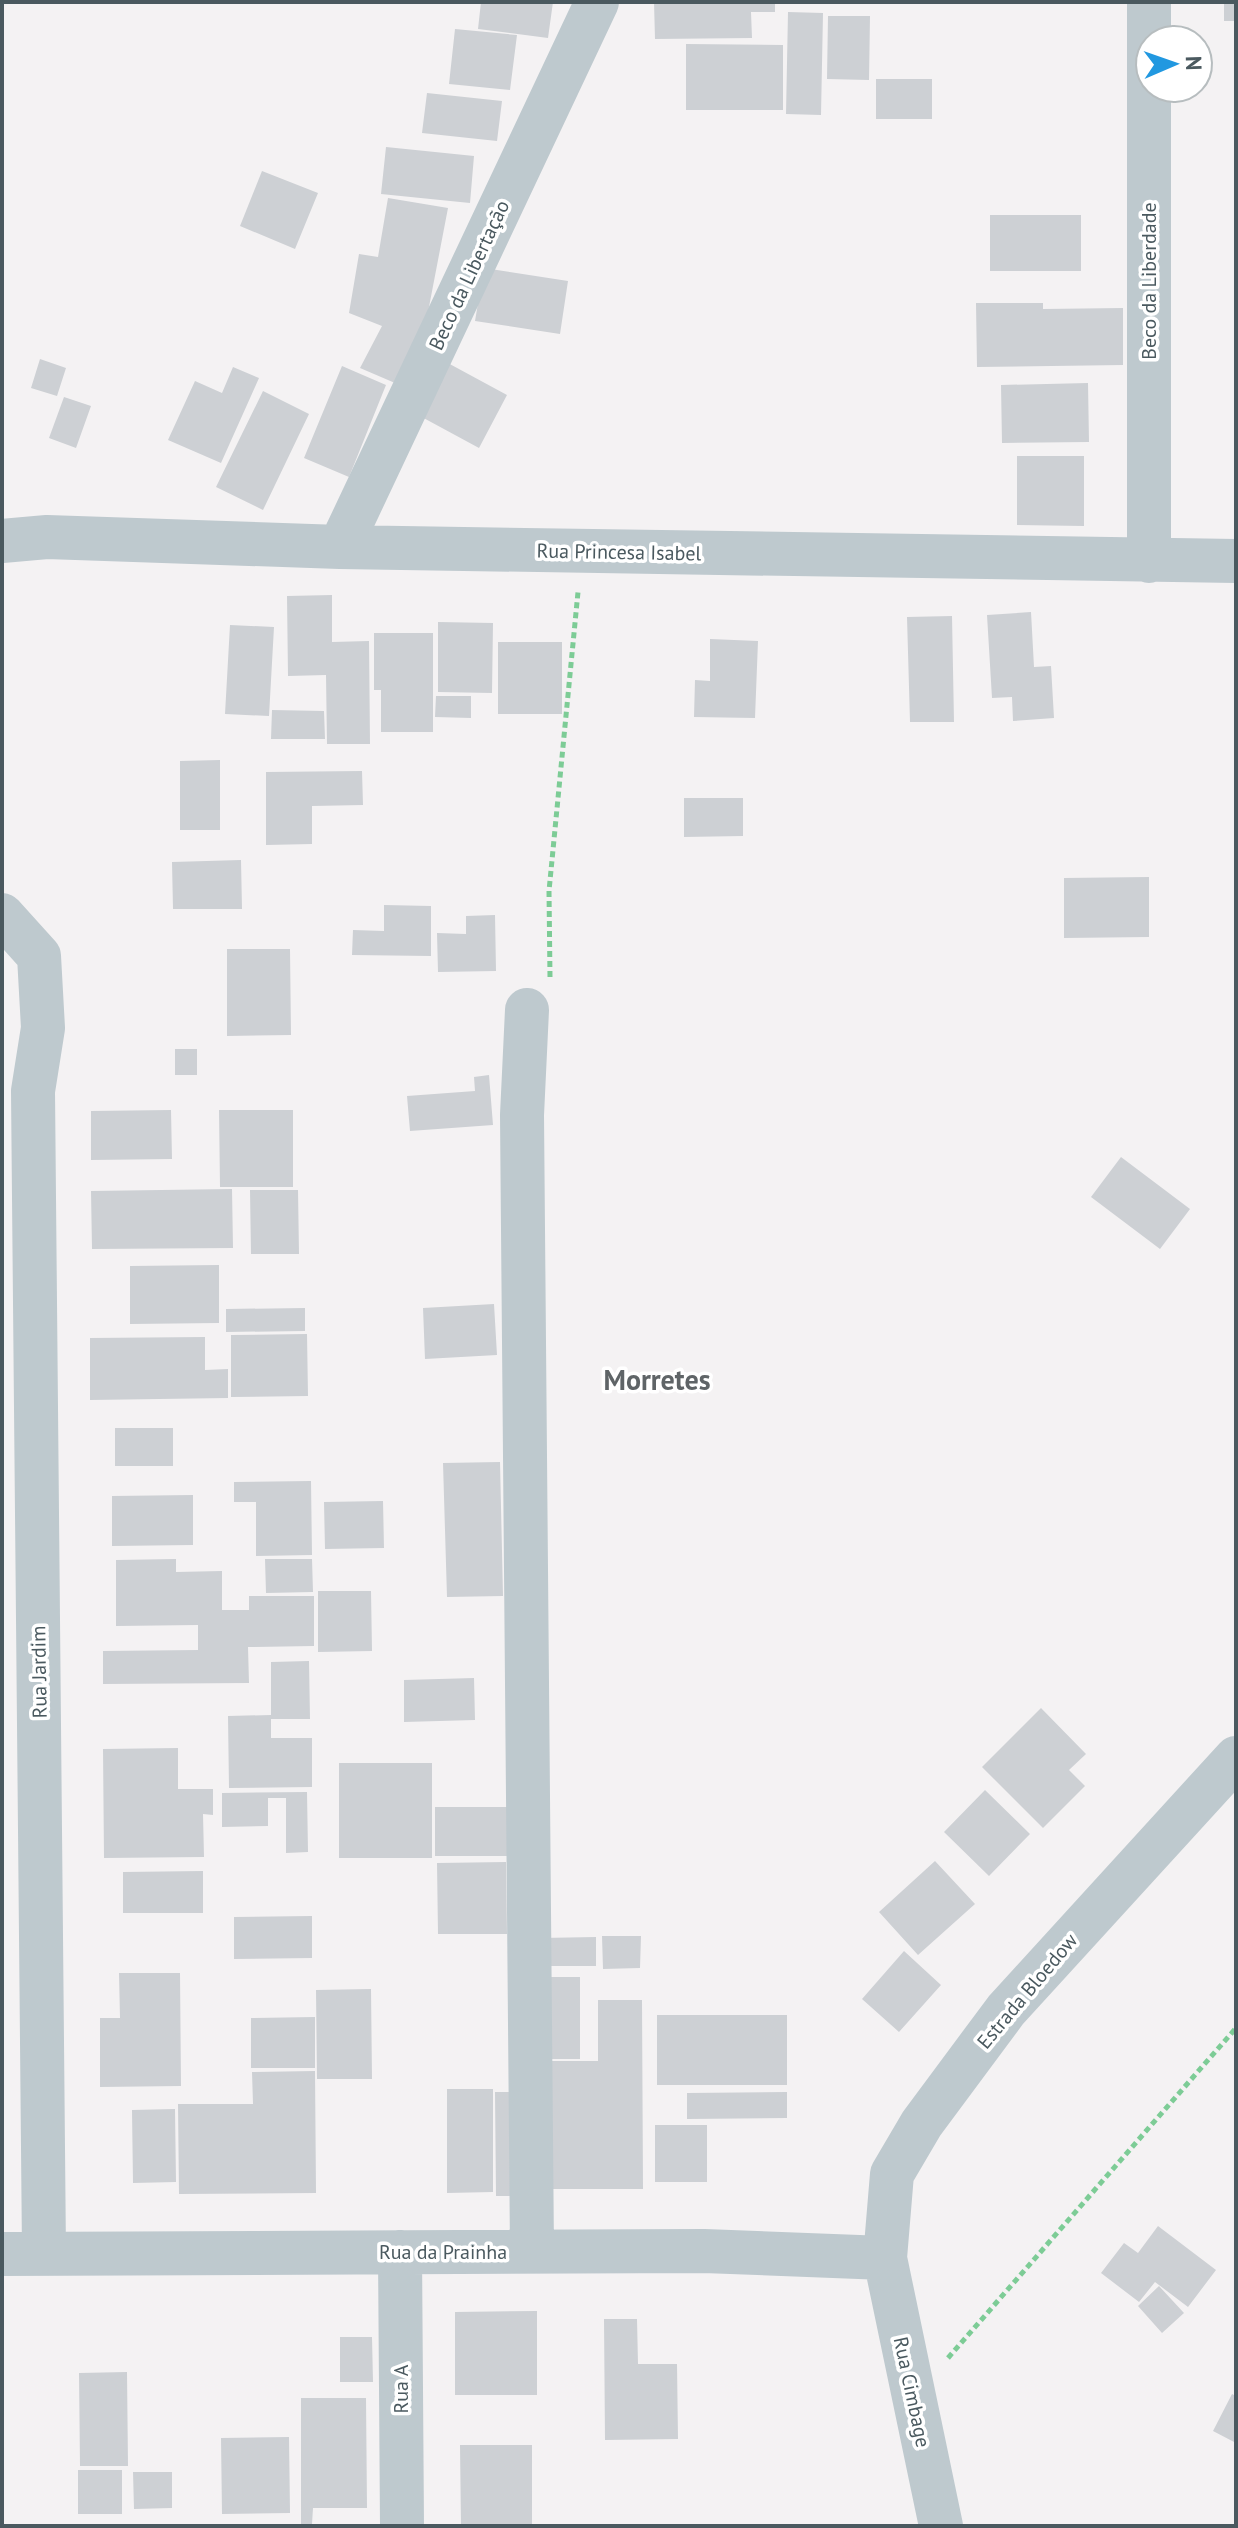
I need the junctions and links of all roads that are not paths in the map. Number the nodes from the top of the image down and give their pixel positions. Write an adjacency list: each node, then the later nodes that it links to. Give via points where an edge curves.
1 (597, 2): 4 (street, Beco da Libertação)
2 (1149, 2): 5 (street, Beco da Liberdade)
3 (2, 541): 4 (street, Rua Princesa Isabel, via 47,537)
4 (340, 547): 5 (street, Rua Princesa Isabel)
5 (1149, 561): 6 (street, Rua Princesa Isabel)
6 (1236, 561)
7 (2, 915): 9 (street, Rua Jardim, via 39,956 43,1028)
8 (527, 1010): 11 (street, via 522,1131)
9 (18, 1079): 13 (street, Rua Jardim)
10 (1236, 1758): 14 (street, Estrada Bloedow, via 1006,2010 922,2123 892,2174)
11 (532, 2251): 12 (street, Rua da Prainha); 14 (street, Rua da Prainha, via 762,2251)
12 (400, 2252): 13 (street, Rua da Prainha); 15 (street, Rua A)
13 (23, 2254)
14 (885, 2258): 16 (street, Rua Cimbage)
15 (402, 2526)
16 (941, 2526)

